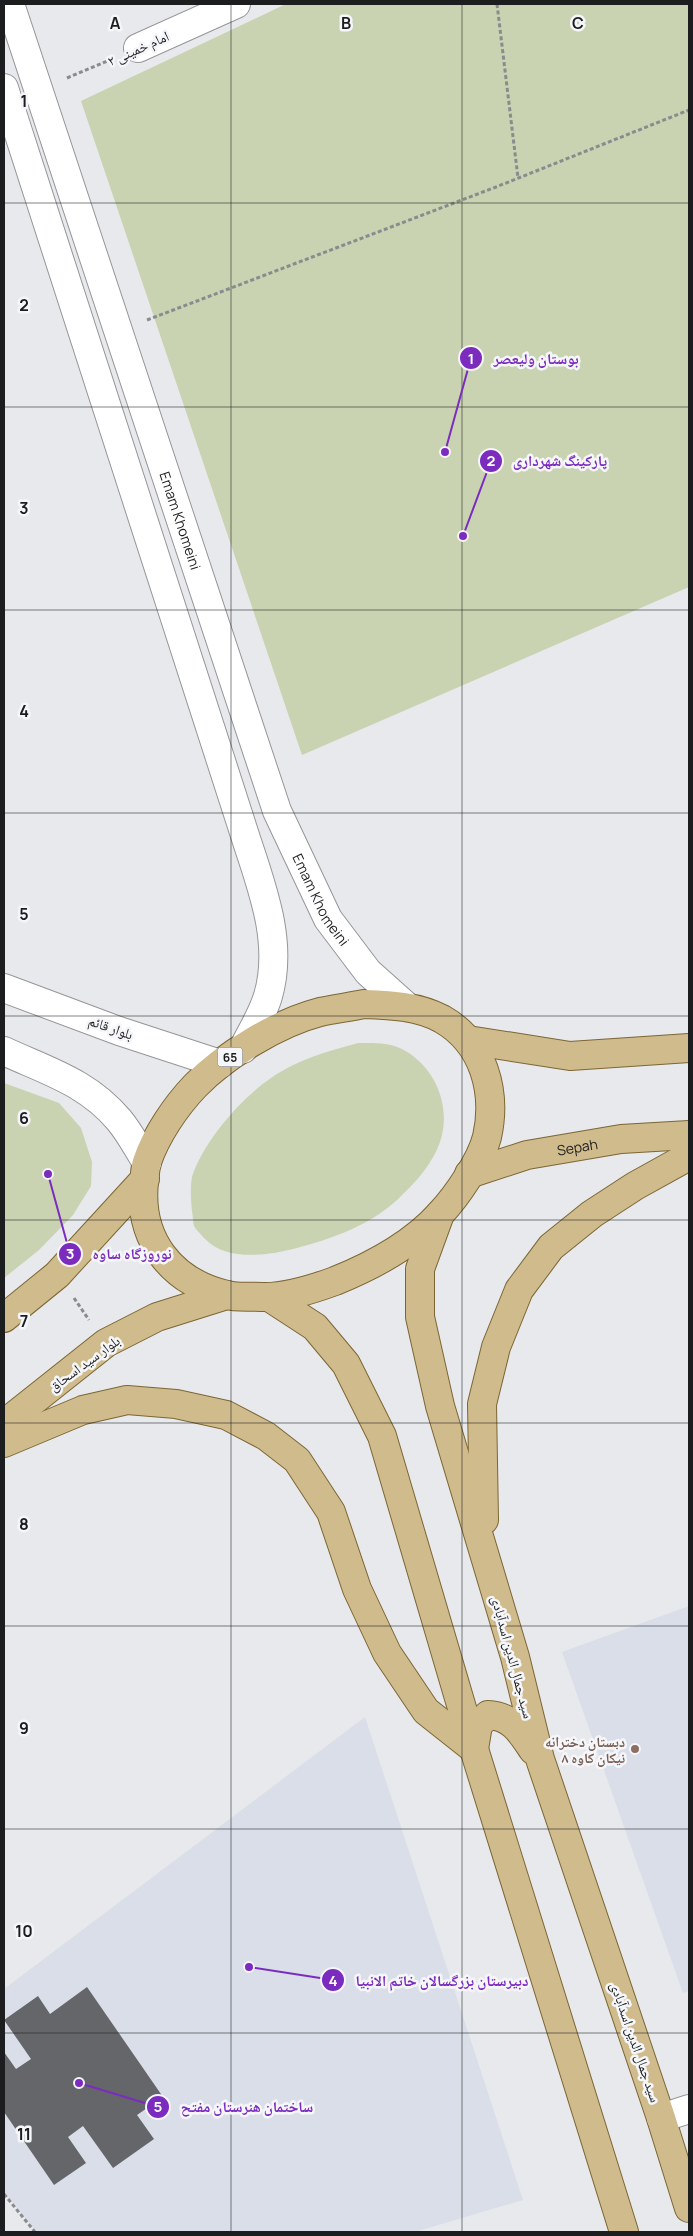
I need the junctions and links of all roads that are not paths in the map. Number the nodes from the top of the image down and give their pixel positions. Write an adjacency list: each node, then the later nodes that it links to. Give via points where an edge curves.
1 (10, 4): 5 (main road, Emam Khomeini)
2 (236, 4): 3 (main road, امام خمینی ۲)
3 (138, 48)
4 (4, 88): 6 (main road)
5 (227, 660): 6 (main road); 8 (main road, Emam Khomeini, via 277,811 328,919 368,972)
6 (192, 671): 11 (main road, via 273,928 274,961 268,997)
7 (4, 988): 13 (main road, بلوار قائم)
8 (406, 1006): 9 (main road, 65, via 442,1019); 11 (main road, 65, via 364,1004 318,1013 274,1031)
9 (468, 1040): 10 (main road, via 570,1056); 17 (main road, 65, via 485,1068 491,1101 487,1138)
10 (689, 1048)
11 (243, 1049): 13 (main road, 65)
12 (4, 1051): 16 (main road, via 63,1076 94,1095 120,1121)
13 (220, 1064): 16 (main road, 65, via 195,1087 165,1125)
14 (689, 1135): 17 (main road, Sepah, via 621,1139 527,1155)
15 (689, 1156): 24 (main road, via 592,1214 551,1247 520,1290 496,1347 482,1404)
16 (146, 1171): 19 (main road, 65, via 142,1200 148,1234 166,1262 192,1282); 21 (main road, 65, via 57,1276)
17 (469, 1174): 18 (main road, 65)
18 (440, 1214): 20 (main road, 65, via 404,1244 361,1270 317,1288); 24 (main road, سید جمال الدین اسدآبادی, via 420,1269 420,1317 440,1406)
19 (228, 1295): 20 (main road, 65); 22 (main road, بلوار سید اسحاق / 65, via 157,1317 106,1343)
20 (269, 1297): 25 (main road, via 315,1327 346,1364 382,1436)
21 (4, 1318)
22 (4, 1424)
23 (4, 1443): 25 (main road, via 83,1410 127,1400 176,1404 226,1415 266,1436 297,1460 331,1512 357,1589 391,1660 426,1711)
24 (484, 1554): 26 (main road, سید جمال الدین اسدآبادی, via 515,1657)
25 (474, 1750): 26 (main road, via 478,1725 488,1715 496,1715 516,1725); 30 (main road)
26 (540, 1760): 28 (main road, سید جمال الدین اسدآبادی)
27 (689, 2109): 28 (main road)
28 (661, 2118): 29 (main road, سید جمال الدین اسدآبادی)
29 (689, 2208)
30 (624, 2232)

